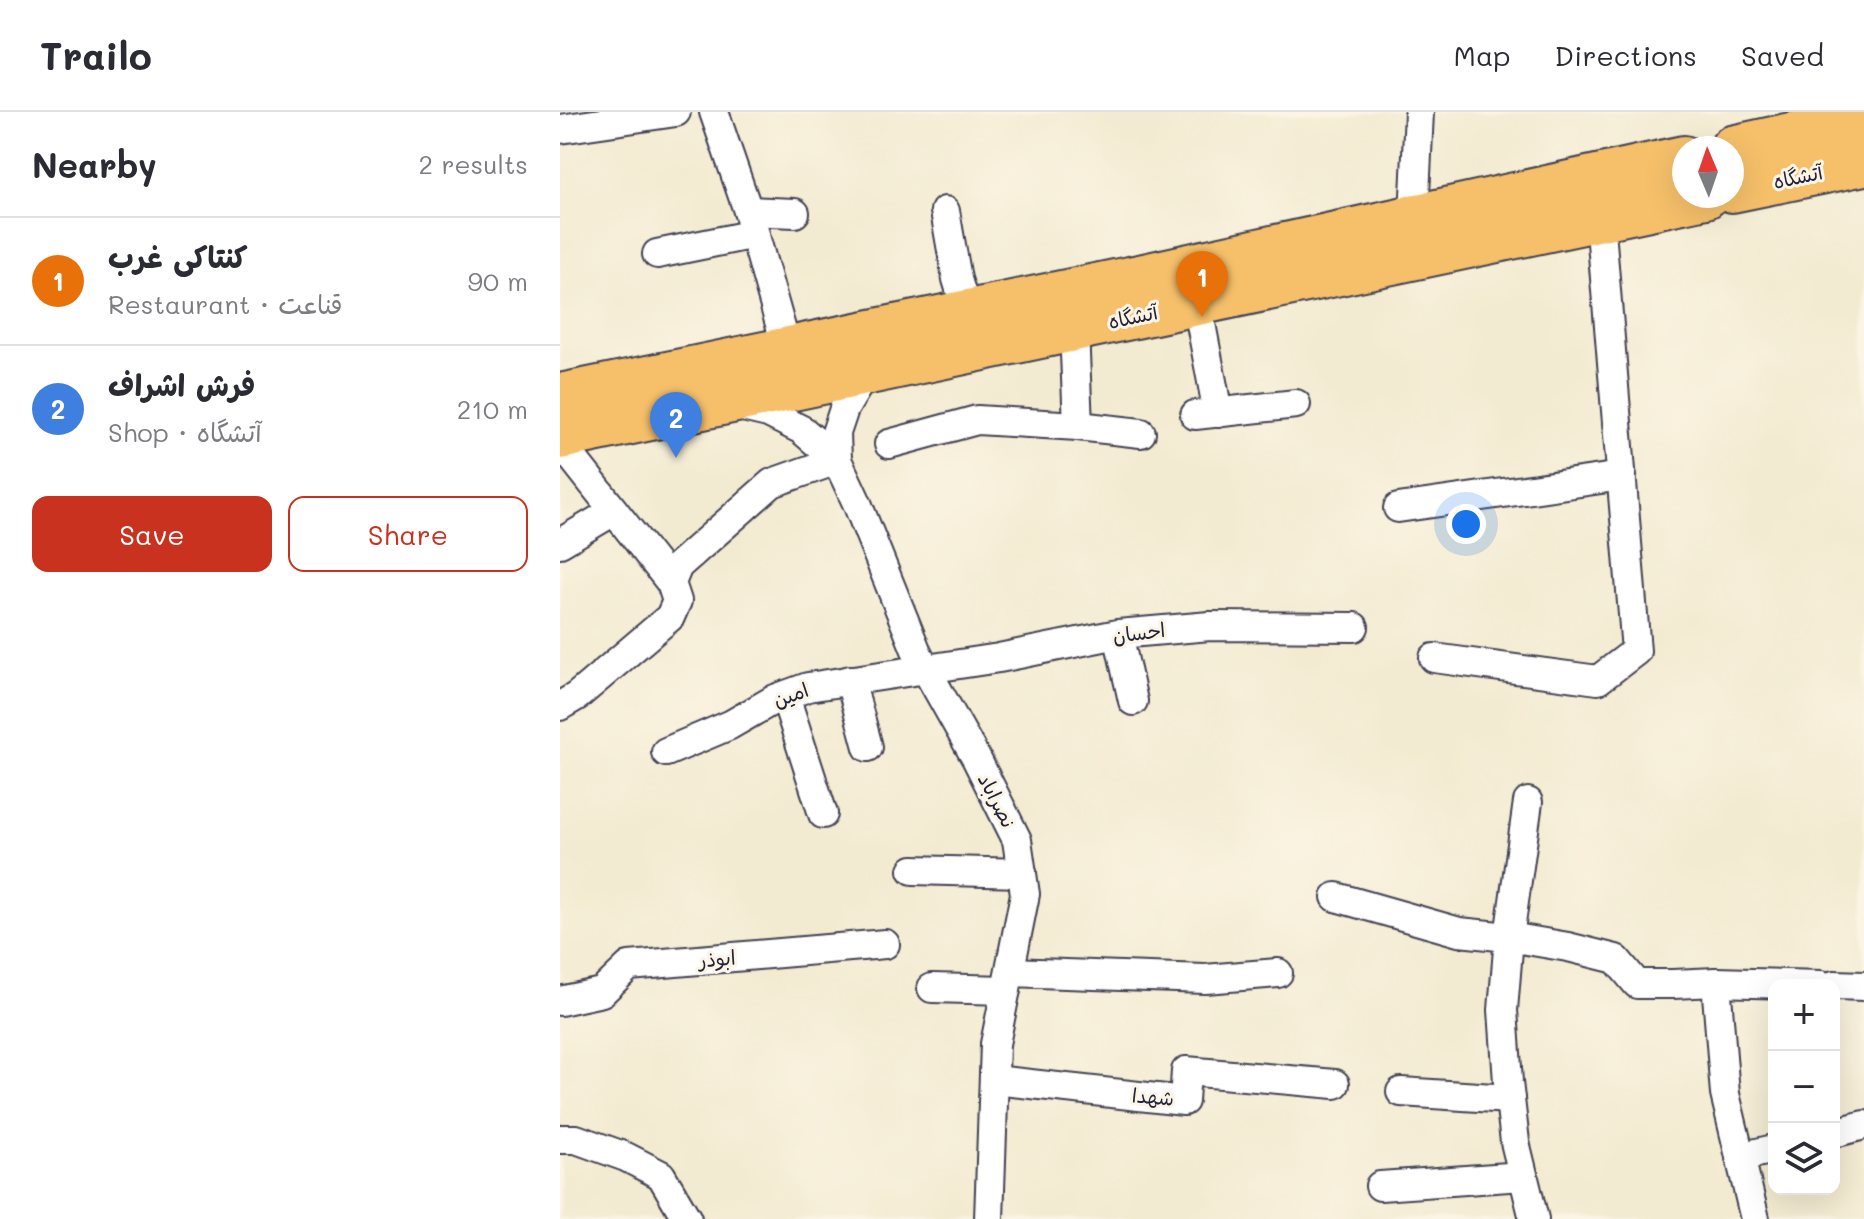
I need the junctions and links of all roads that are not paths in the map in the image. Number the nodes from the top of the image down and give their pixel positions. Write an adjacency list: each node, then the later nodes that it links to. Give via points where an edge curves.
1 (676, 112): 5 (street)
2 (714, 112): 16 (street)
3 (1419, 112): 14 (street)
4 (1864, 119): 6 (main road)
5 (560, 129)
6 (1744, 145)
7 (1672, 162): 11 (main road, آتشگاه)
8 (1864, 163): 9 (main road, آتشگاه)
9 (1744, 188)
10 (1672, 203): 15 (main road, آتشگاه)
11 (1550, 208): 14 (main road, آتشگاه); 15 (main road, آتشگاه); 18 (main road, آتشگاه)
12 (945, 211): 19 (street)
13 (795, 213): 16 (street)
14 (1414, 217): 19 (main road, آتشگاه)
15 (1600, 218): 31 (street)
16 (752, 223): 17 (street); 21 (street)
17 (657, 254)
18 (1197, 303): 20 (main road, آتشگاه); 25 (street, via 1206,414)
19 (967, 312): 21 (main road, آتشگاه)
20 (1074, 329): 22 (main road, آتشگاه); 26 (street)
21 (787, 349): 23 (main road, آتشگاه)
22 (866, 372): 24 (main road, آتشگاه); 30 (street, via 836,433)
23 (560, 396)
24 (724, 402): 28 (main road, آتشگاه); 30 (street, via 768,413 802,430)
25 (1296, 404)
26 (1078, 426): 27 (street); 29 (street, via 977,420)
27 (1141, 433)
28 (560, 440): 33 (street)
29 (889, 444)
30 (837, 460): 35 (street, via 772,483 678,566); 39 (street, نصراباد)
31 (1622, 476): 32 (street); 38 (street, via 1636,651 1598,680)
32 (1398, 508)
33 (614, 511): 34 (street); 35 (street)
34 (560, 543)
35 (671, 583): 43 (street, via 677,601 670,617)
36 (1354, 627): 37 (street, احسان, via 1210,626)
37 (1118, 634): 39 (street, احسان); 42 (street)
38 (1434, 658)
39 (926, 669): 40 (street, امین); 49 (street, نصراباد, via 1017,840)
40 (850, 680): 41 (street, امین); 44 (street)
41 (785, 696): 45 (street, امین); 47 (street)
42 (1133, 701)
43 (560, 706)
44 (868, 747)
45 (666, 752)
46 (1528, 802): 51 (street)
47 (823, 814)
48 (913, 870): 49 (street)
49 (1022, 873): 54 (street, نصراباد, via 1025,894)
50 (1336, 897): 51 (street, via 1459,932)
51 (1509, 937): 55 (street, via 1616,959 1637,984); 64 (street, via 1503,1010)
52 (885, 944): 60 (street, ابوذر, via 629,966 602,992)
53 (1278, 973): 54 (street)
54 (1008, 981): 59 (street); 61 (street, نصراباد, via 995,1044)
55 (1716, 982): 56 (street); 69 (street, via 1725,1094)
56 (1768, 983)
57 (1840, 985): 58 (street)
58 (1864, 986)
59 (932, 988)
60 (560, 1001)
61 (994, 1080): 62 (street, شهدا, via 1184,1101 1186,1071); 73 (street, نصراباد)
62 (1335, 1084)
63 (1401, 1092): 64 (street)
64 (1510, 1099): 70 (street)
65 (1864, 1125): 66 (street)
66 (1840, 1131)
67 (560, 1139): 72 (street, via 576,1139 661,1175)
68 (1768, 1150): 69 (street)
69 (1740, 1157): 75 (street)
70 (1523, 1176): 71 (street); 74 (street)
71 (1380, 1186)
72 (687, 1219)
73 (989, 1219)
74 (1534, 1219)
75 (1755, 1219)

